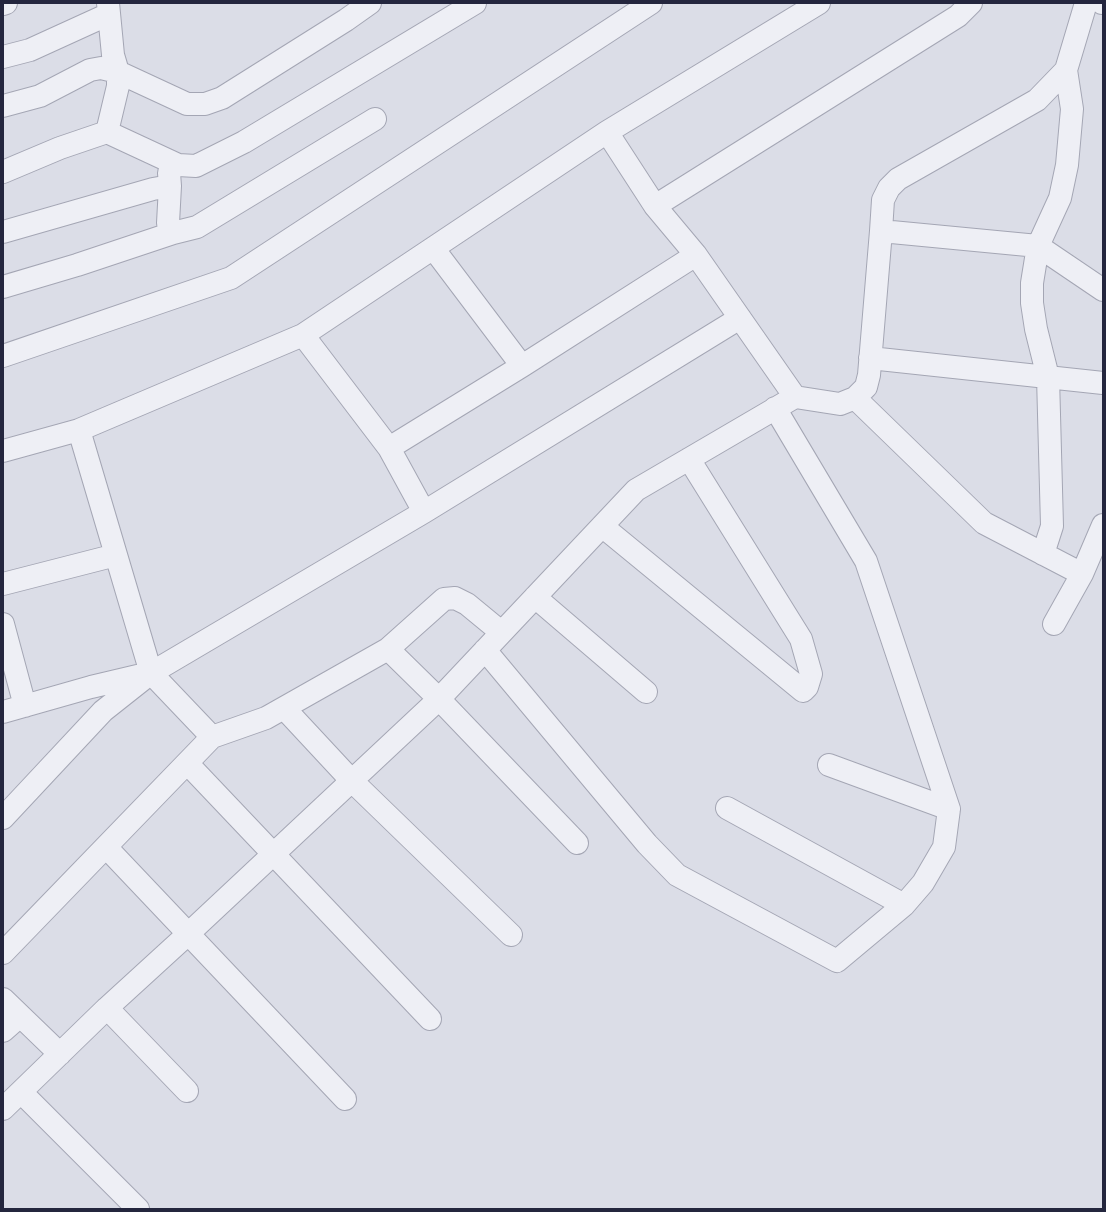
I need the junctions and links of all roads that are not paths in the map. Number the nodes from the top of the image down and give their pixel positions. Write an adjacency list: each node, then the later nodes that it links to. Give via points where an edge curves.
1 (6, 3): 8 (street)
2 (370, 3): 12 (street, via 222,98 205,104 187,104)
3 (475, 3): 17 (street, via 244,142 196,166)
4 (651, 3): 31 (street, via 230,278)
5 (819, 3): 16 (street)
6 (971, 3): 20 (street, via 958,16)
7 (1086, 3): 11 (street)
8 (3, 4)
9 (108, 8): 10 (street, via 30,50); 12 (street, via 113,55)
10 (3, 56)
11 (1066, 70): 21 (street, via 1037,100 898,179 882,200); 24 (street, via 1072,109 1067,165 1060,198)
12 (118, 72): 13 (street, via 101,68 90,70 40,96); 15 (street, via 118,86)
13 (3, 106)
14 (375, 119): 23 (street, via 197,227)
15 (107, 132): 17 (street); 18 (street)
16 (607, 132): 20 (street); 25 (street)
17 (169, 162): 19 (street)
18 (3, 172)
19 (170, 186): 22 (street); 23 (street, via 168,222)
20 (655, 206): 26 (street)
21 (881, 231): 24 (street); 32 (street)
22 (3, 232)
23 (173, 233): 27 (street)
24 (1038, 246): 28 (street); 34 (street, via 1032,283 1032,303)
25 (433, 248): 30 (street); 33 (street)
26 (696, 256): 29 (street); 33 (street)
27 (3, 287)
28 (1103, 290)
29 (740, 318): 36 (street); 43 (street)
30 (304, 335): 39 (street); 40 (street)
31 (3, 355)
32 (870, 358): 34 (street); 37 (street, via 866,388)
33 (522, 366): 40 (street)
34 (1048, 377): 35 (street); 46 (street, via 1052,526)
35 (1103, 383)
36 (795, 397): 37 (street, via 840,404); 38 (street)
37 (855, 398): 46 (street, via 984,523)
38 (775, 408): 42 (street); 67 (street, via 866,561)
39 (79, 430): 41 (street); 47 (street)
40 (389, 448): 43 (street)
41 (3, 451)
42 (689, 459): 45 (street, via 636,490); 45 (street, via 801,639 811,674 803,691)
43 (424, 512): 56 (street)
44 (1103, 525): 48 (street)
45 (602, 526): 50 (street)
46 (1043, 554): 48 (street)
47 (116, 555): 49 (street); 56 (street)
48 (1082, 574): 52 (street)
49 (3, 584)
50 (535, 597): 53 (street); 57 (street)
51 (3, 624): 59 (street)
52 (1054, 624)
53 (501, 632): 54 (street, via 467,604 455,598 444,598); 55 (street)
54 (388, 649): 58 (street); 60 (street)
55 (485, 650): 58 (street); 72 (street, via 647,844 677,875 837,961)
56 (151, 673): 59 (street, via 91,686); 62 (street); 68 (street, via 103,711)
57 (646, 692)
58 (439, 698): 65 (street); 69 (street)
59 (25, 706): 61 (street)
60 (284, 708): 62 (street, via 266,718); 65 (street)
61 (3, 712)
62 (212, 737): 63 (street)
63 (187, 763): 70 (street); 71 (street)
64 (829, 765): 67 (street)
65 (351, 780): 71 (street); 74 (street)
66 (727, 808): 72 (street)
67 (949, 809): 72 (street, via 944,847 923,883)
68 (3, 818)
69 (577, 843)
70 (106, 847): 73 (street); 75 (street)
71 (273, 854): 73 (street); 79 (street)
72 (904, 905)
73 (188, 934): 77 (street); 84 (street)
74 (511, 935)
75 (3, 953)
76 (3, 999): 78 (street)
77 (107, 1008): 81 (street); 82 (street)
78 (20, 1016): 80 (street); 81 (street)
79 (430, 1019)
80 (3, 1032)
81 (60, 1054): 83 (street)
82 (187, 1090)
83 (21, 1092): 85 (street); 86 (street)
84 (345, 1099)
85 (3, 1109)
86 (138, 1209)

